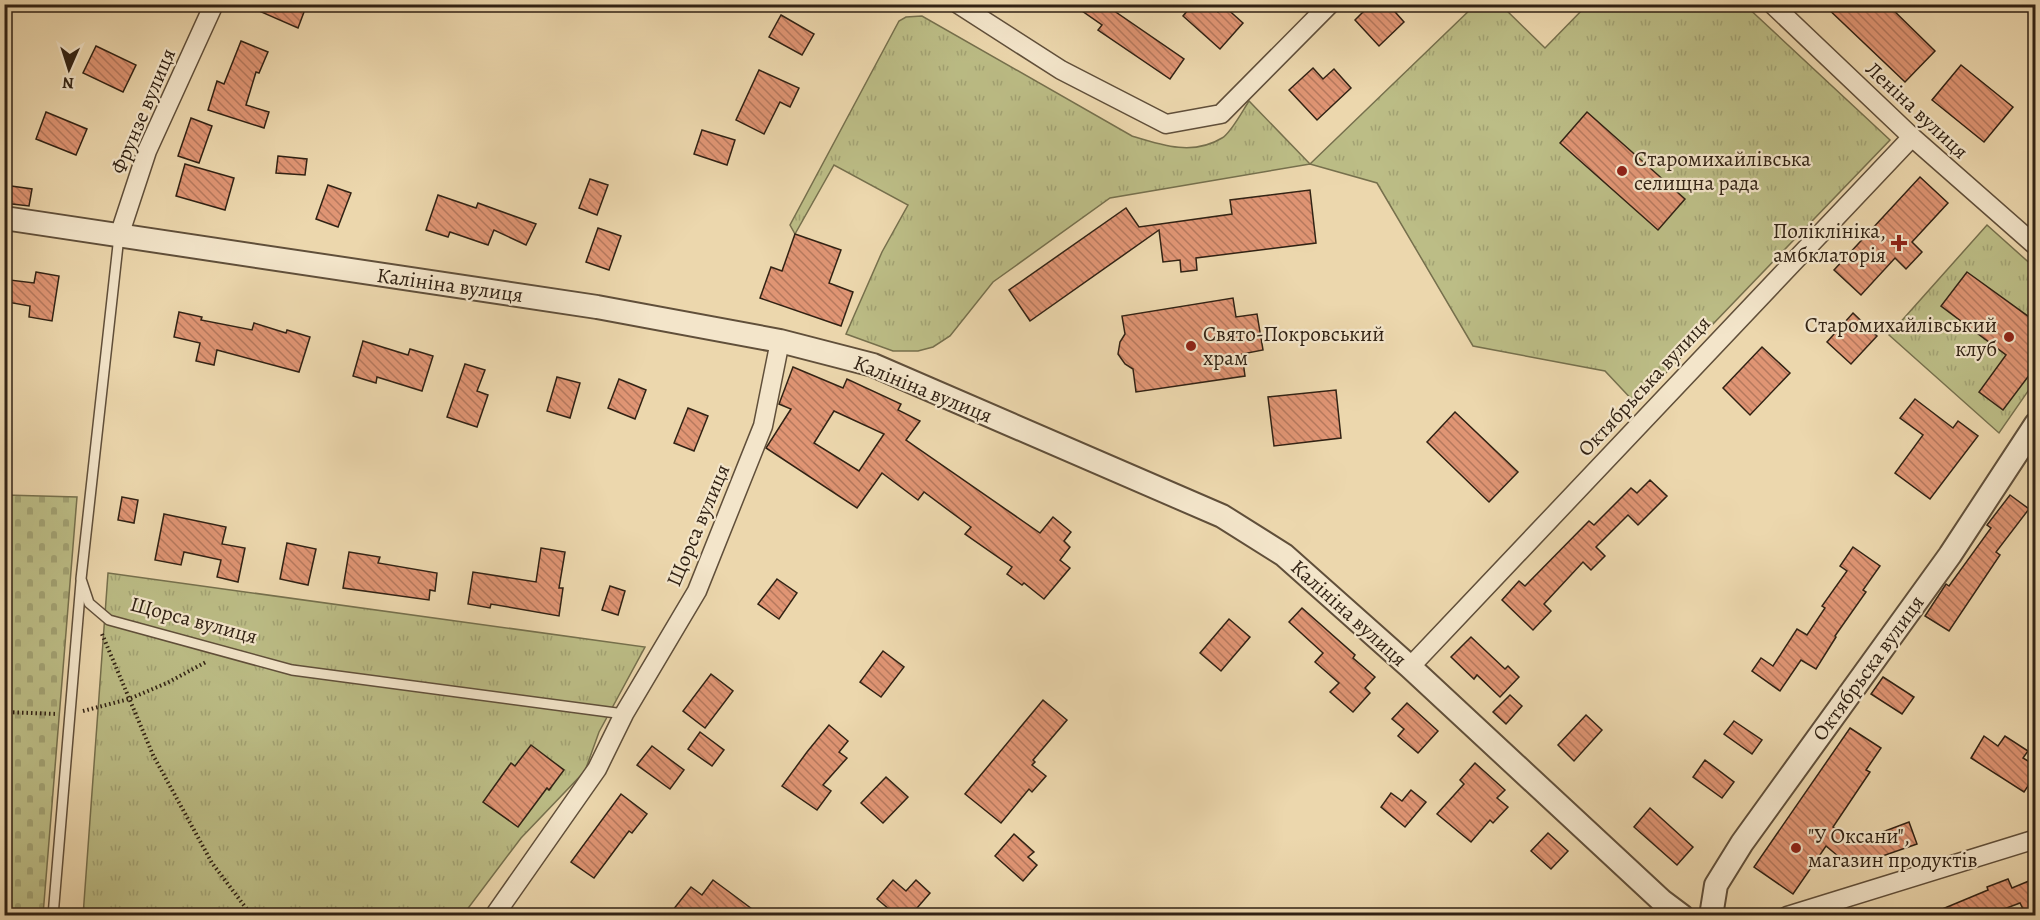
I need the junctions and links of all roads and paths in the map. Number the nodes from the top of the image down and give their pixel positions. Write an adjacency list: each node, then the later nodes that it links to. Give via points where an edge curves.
1 (214, 4): 7 (street, Фрунзе вулиця, via 147,151)
2 (958, 4): 3 (street, via 1061,70 1166,124 1221,114)
3 (1330, 4)
4 (1772, 4): 5 (street, Леніна вулиця)
5 (1911, 137): 8 (street, Леніна вулиця); 14 (street, Октябрьська вулиця)
6 (7, 217): 7 (street, Калініна вулиця)
7 (119, 236): 9 (street, Калініна вулиця, via 597,307); 11 (lane)
8 (2036, 246)
9 (780, 341): 14 (street, Калініна вулиця, via 873,365 1222,516 1284,555); 17 (street, Щорса вулиця, via 763,426 697,591)
10 (2036, 424): 24 (street, Октябрьска вулиця, via 1950,555 1742,843 1716,885)
11 (81, 579): 12 (lane); 18 (lane)
12 (89, 603): 13 (lane, Щорса вулиця, via 109,620); 15 (path)
13 (225, 652): 15 (path); 17 (lane, Щорса вулиця, via 292,670)
14 (1410, 667): 23 (street, Калініна вулиця, via 1662,902)
15 (129, 699): 18 (path); 21 (path, via 153,755 212,863)
16 (4, 712): 18 (path)
17 (624, 714): 22 (street, Щорса вулиця, via 597,769)
18 (69, 715): 20 (lane)
19 (2036, 839): 25 (street)
20 (53, 915)
21 (252, 915)
22 (494, 915)
23 (1682, 915)
24 (1711, 915)
25 (1787, 915)

